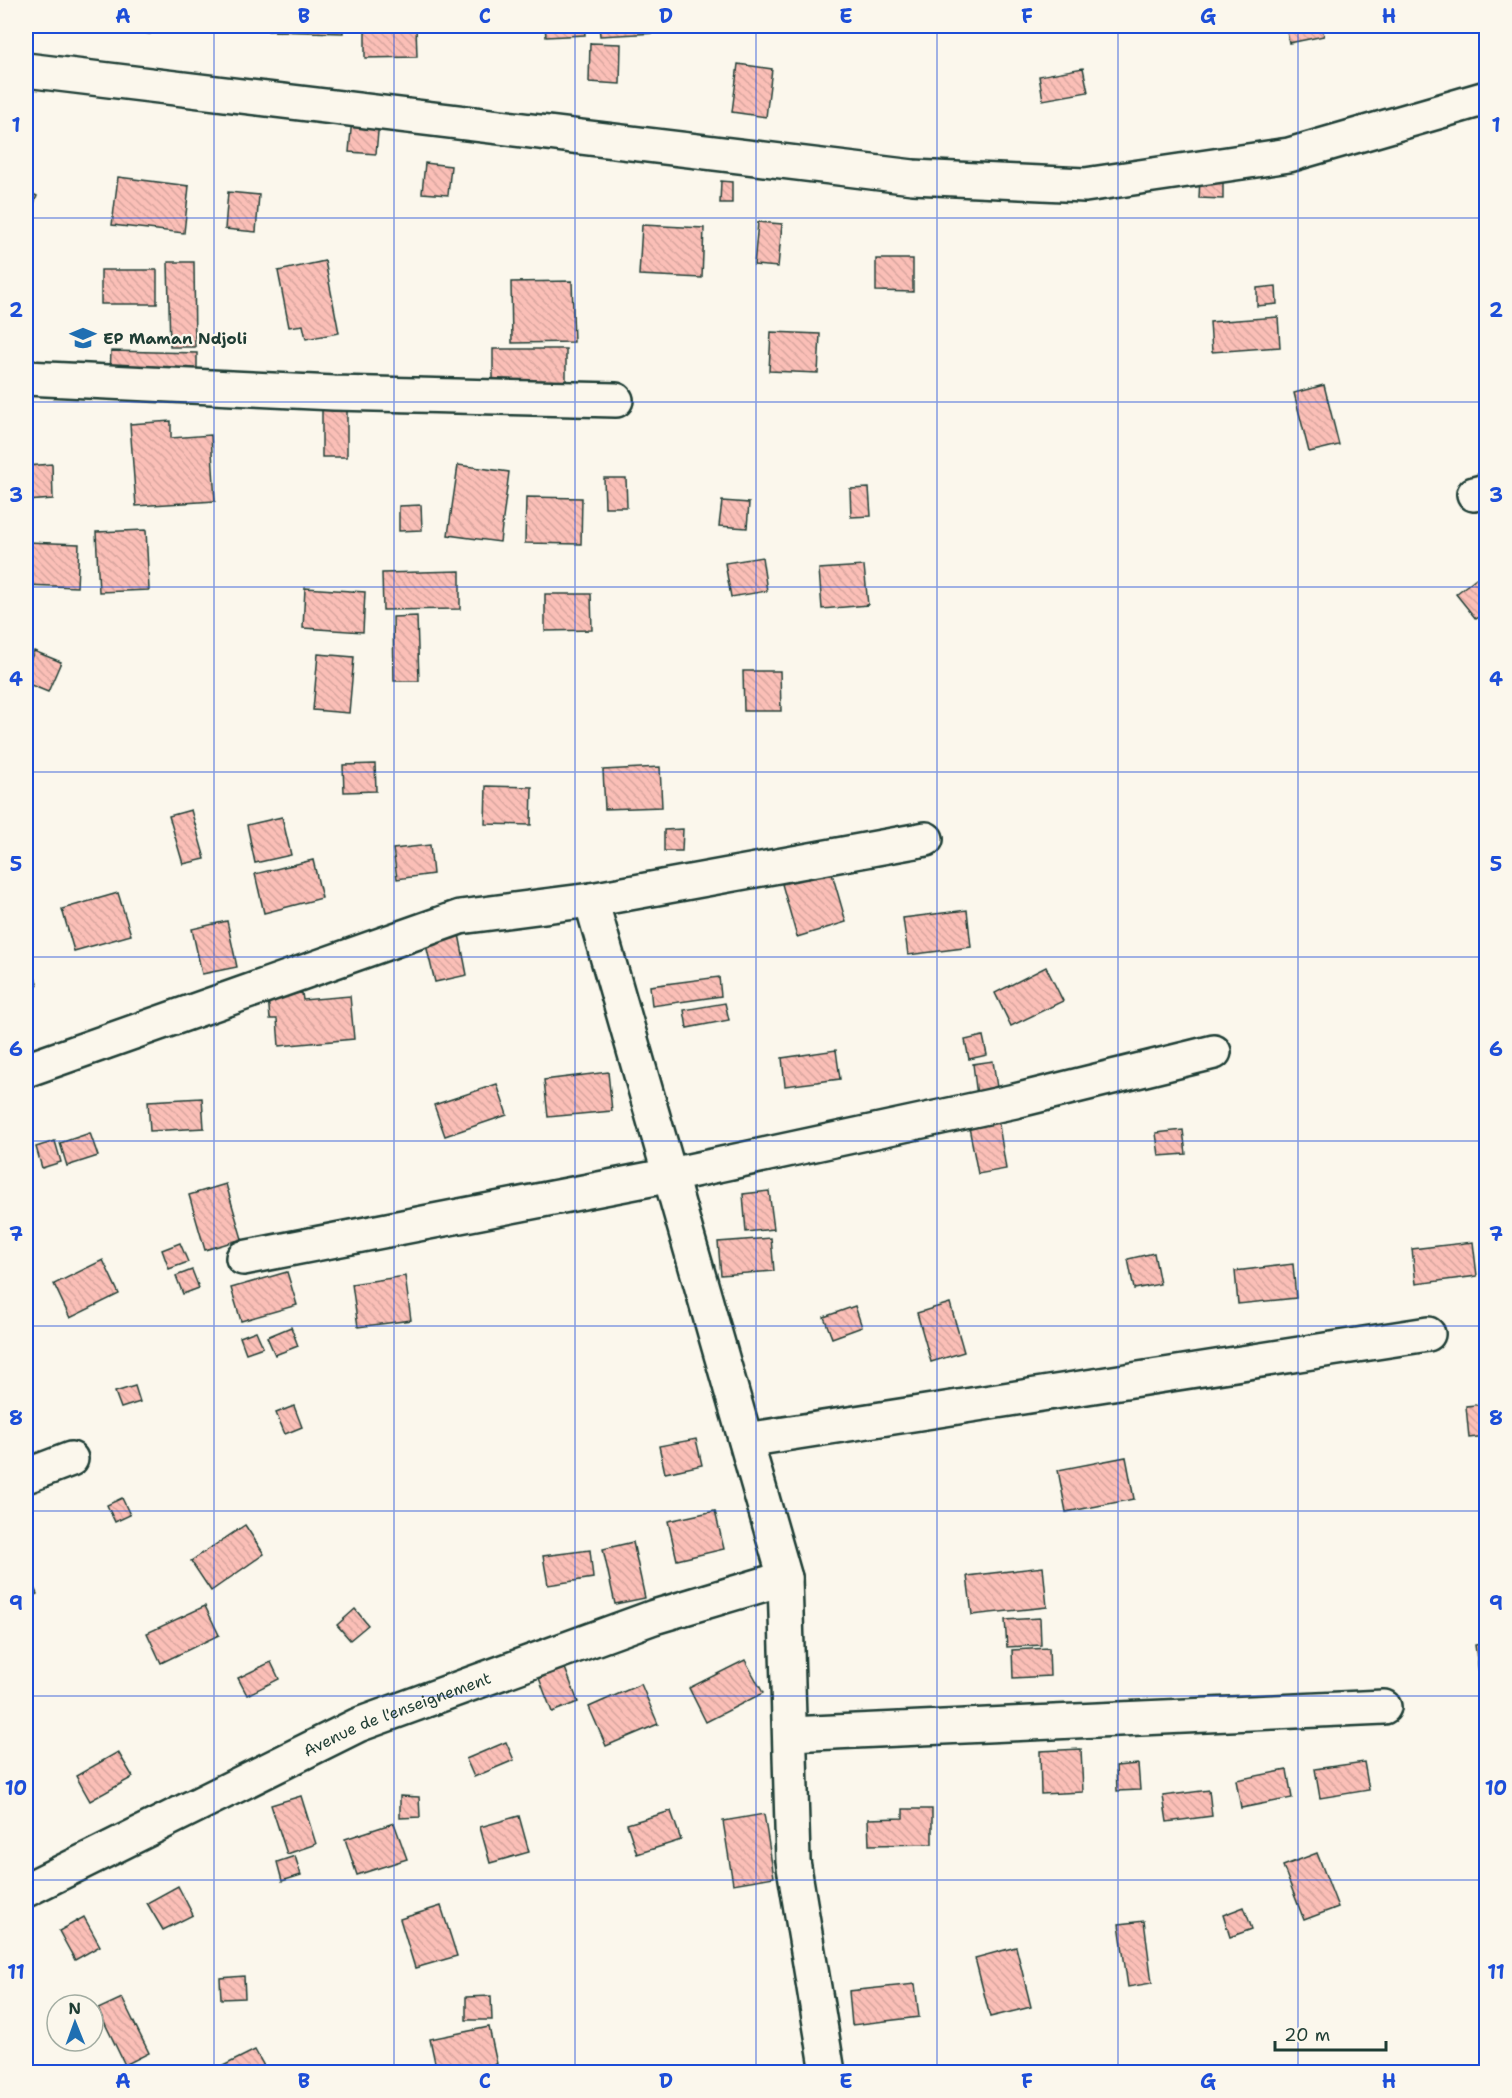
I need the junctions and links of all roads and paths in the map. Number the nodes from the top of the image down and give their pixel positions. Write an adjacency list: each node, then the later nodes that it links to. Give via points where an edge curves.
1 (26, 70): 2 (street, via 913,177 1085,185 1289,155)
2 (1486, 99)
3 (26, 378): 4 (street, via 334,393)
4 (616, 400)
5 (926, 839): 6 (street)
6 (591, 900): 8 (street, via 460,917); 9 (street)
7 (1214, 1052): 9 (street, via 1015,1101)
8 (26, 1070)
9 (671, 1175): 10 (street); 12 (street)
10 (243, 1258)
11 (1428, 1334): 12 (street)
12 (746, 1440): 15 (street)
13 (71, 1459): 14 (street)
14 (26, 1476)
15 (785, 1578): 17 (street); 18 (street, Avenue de l'enseignement, via 654,1617 358,1725)
16 (1384, 1707): 17 (street)
17 (790, 1734): 19 (street, via 793,1861)
18 (26, 1890)
19 (828, 2073)

